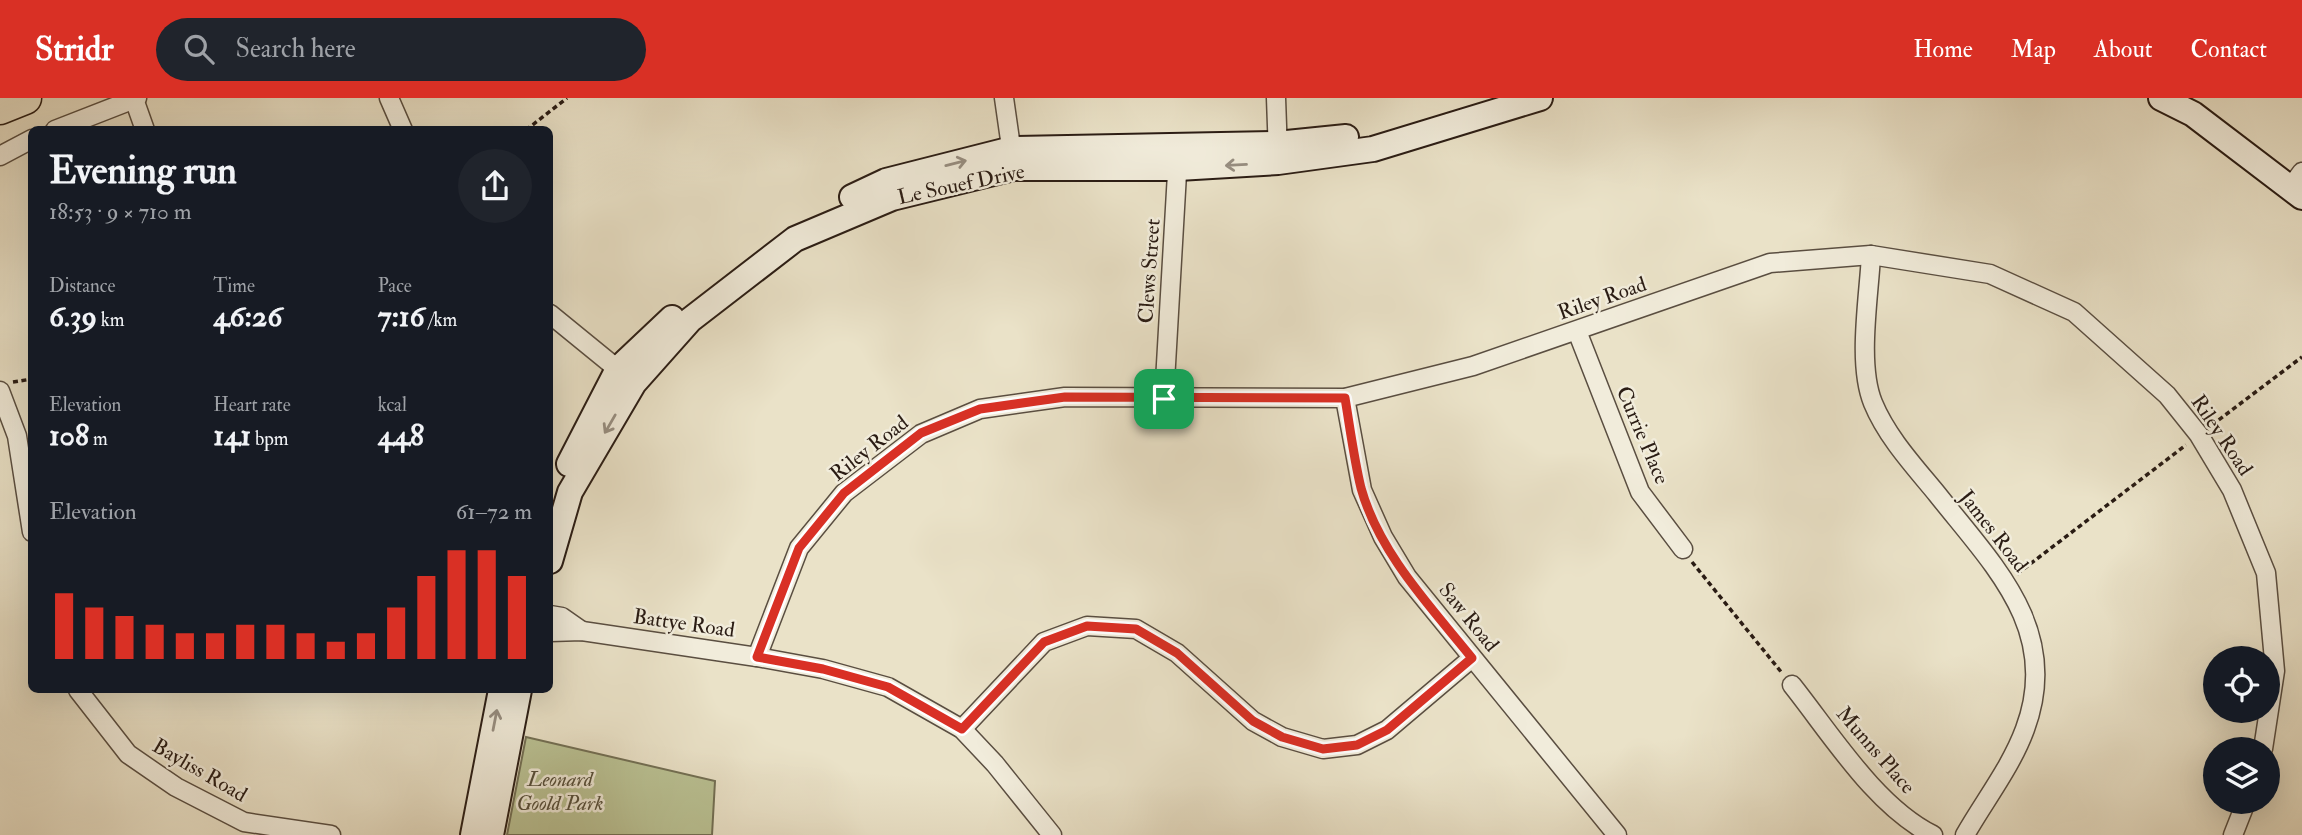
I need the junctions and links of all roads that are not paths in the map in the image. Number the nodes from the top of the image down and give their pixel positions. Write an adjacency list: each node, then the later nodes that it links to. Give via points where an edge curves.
1 (25, 98): 10 (highway)
2 (389, 98): 13 (street)
3 (1004, 98): 18 (street)
4 (1276, 98): 15 (street)
5 (1501, 98): 15 (street, Le Souef Drive, via 1370,134)
6 (1540, 98): 15 (street, Le Souef Drive, via 1373,149)
7 (2161, 98): 19 (street, via 2193,114)
8 (2195, 98): 19 (street)
9 (135, 99): 11 (street); 12 (street)
10 (0, 108)
11 (65, 126)
12 (144, 126)
13 (401, 126)
14 (28, 141): 16 (street)
15 (1278, 153): 17 (street, Le Souef Drive)
16 (0, 156)
17 (1178, 157): 18 (street, Le Souef Drive); 26 (street, Clews Street)
18 (1013, 158): 23 (street, Le Souef Drive, via 892,198 795,239)
19 (2300, 186)
20 (1871, 255): 22 (street, Riley Road, via 1770,263); 41 (street, Riley Road, via 1990,274 2074,312 2167,395 2199,435 2232,490 2266,573 2275,671); 50 (street, James Road, via 1866,370 1872,402 1892,438 2007,582 2024,611 2035,652 2034,695 2026,728)
21 (553, 316): 23 (street)
22 (1577, 331): 25 (street, Riley Road, via 1473,366); 29 (street, Currie Place, via 1640,492)
23 (626, 376): 27 (street, Le Souef Drive, via 558,483); 30 (street, Le Souef Drive, one-way to 30, via 570,492)
24 (0, 391): 28 (street, via 17,436)
25 (1345, 398): 26 (street, Riley Road); 35 (street, Saw Road, via 1362,490 1382,537 1407,577)
26 (1164, 399): 34 (street, Riley Road, via 1065,397 992,407 921,433 844,493 799,548)
27 (553, 500)
28 (28, 506)
29 (1682, 549)
30 (553, 551)
31 (553, 616): 32 (street, Battye Road)
32 (582, 631): 33 (street, Battye Road); 34 (street, Battye Road)
33 (553, 632)
34 (757, 657): 40 (street, Battye Road, via 888,687)
35 (1472, 658): 40 (street, via 1387,730 1357,745 1323,749 1282,737 1253,721 1177,653 1136,629 1087,626 1044,642); 48 (street, Saw Road)
36 (1792, 685): 49 (street, Munns Place, via 1875,788 1900,813)
37 (80, 693): 43 (street, Bayliss Road, via 128,754)
38 (500, 693): 45 (street, one-way to 38)
39 (518, 693): 46 (street)
40 (962, 729): 47 (street, Battye Road)
41 (2265, 737)
42 (2241, 814): 51 (street)
43 (242, 828): 44 (street, Bayliss Road)
44 (331, 835)
45 (473, 835)
46 (491, 835)
47 (1052, 835)
48 (1617, 835)
49 (1933, 835)
50 (1965, 835)
51 (2233, 835)

